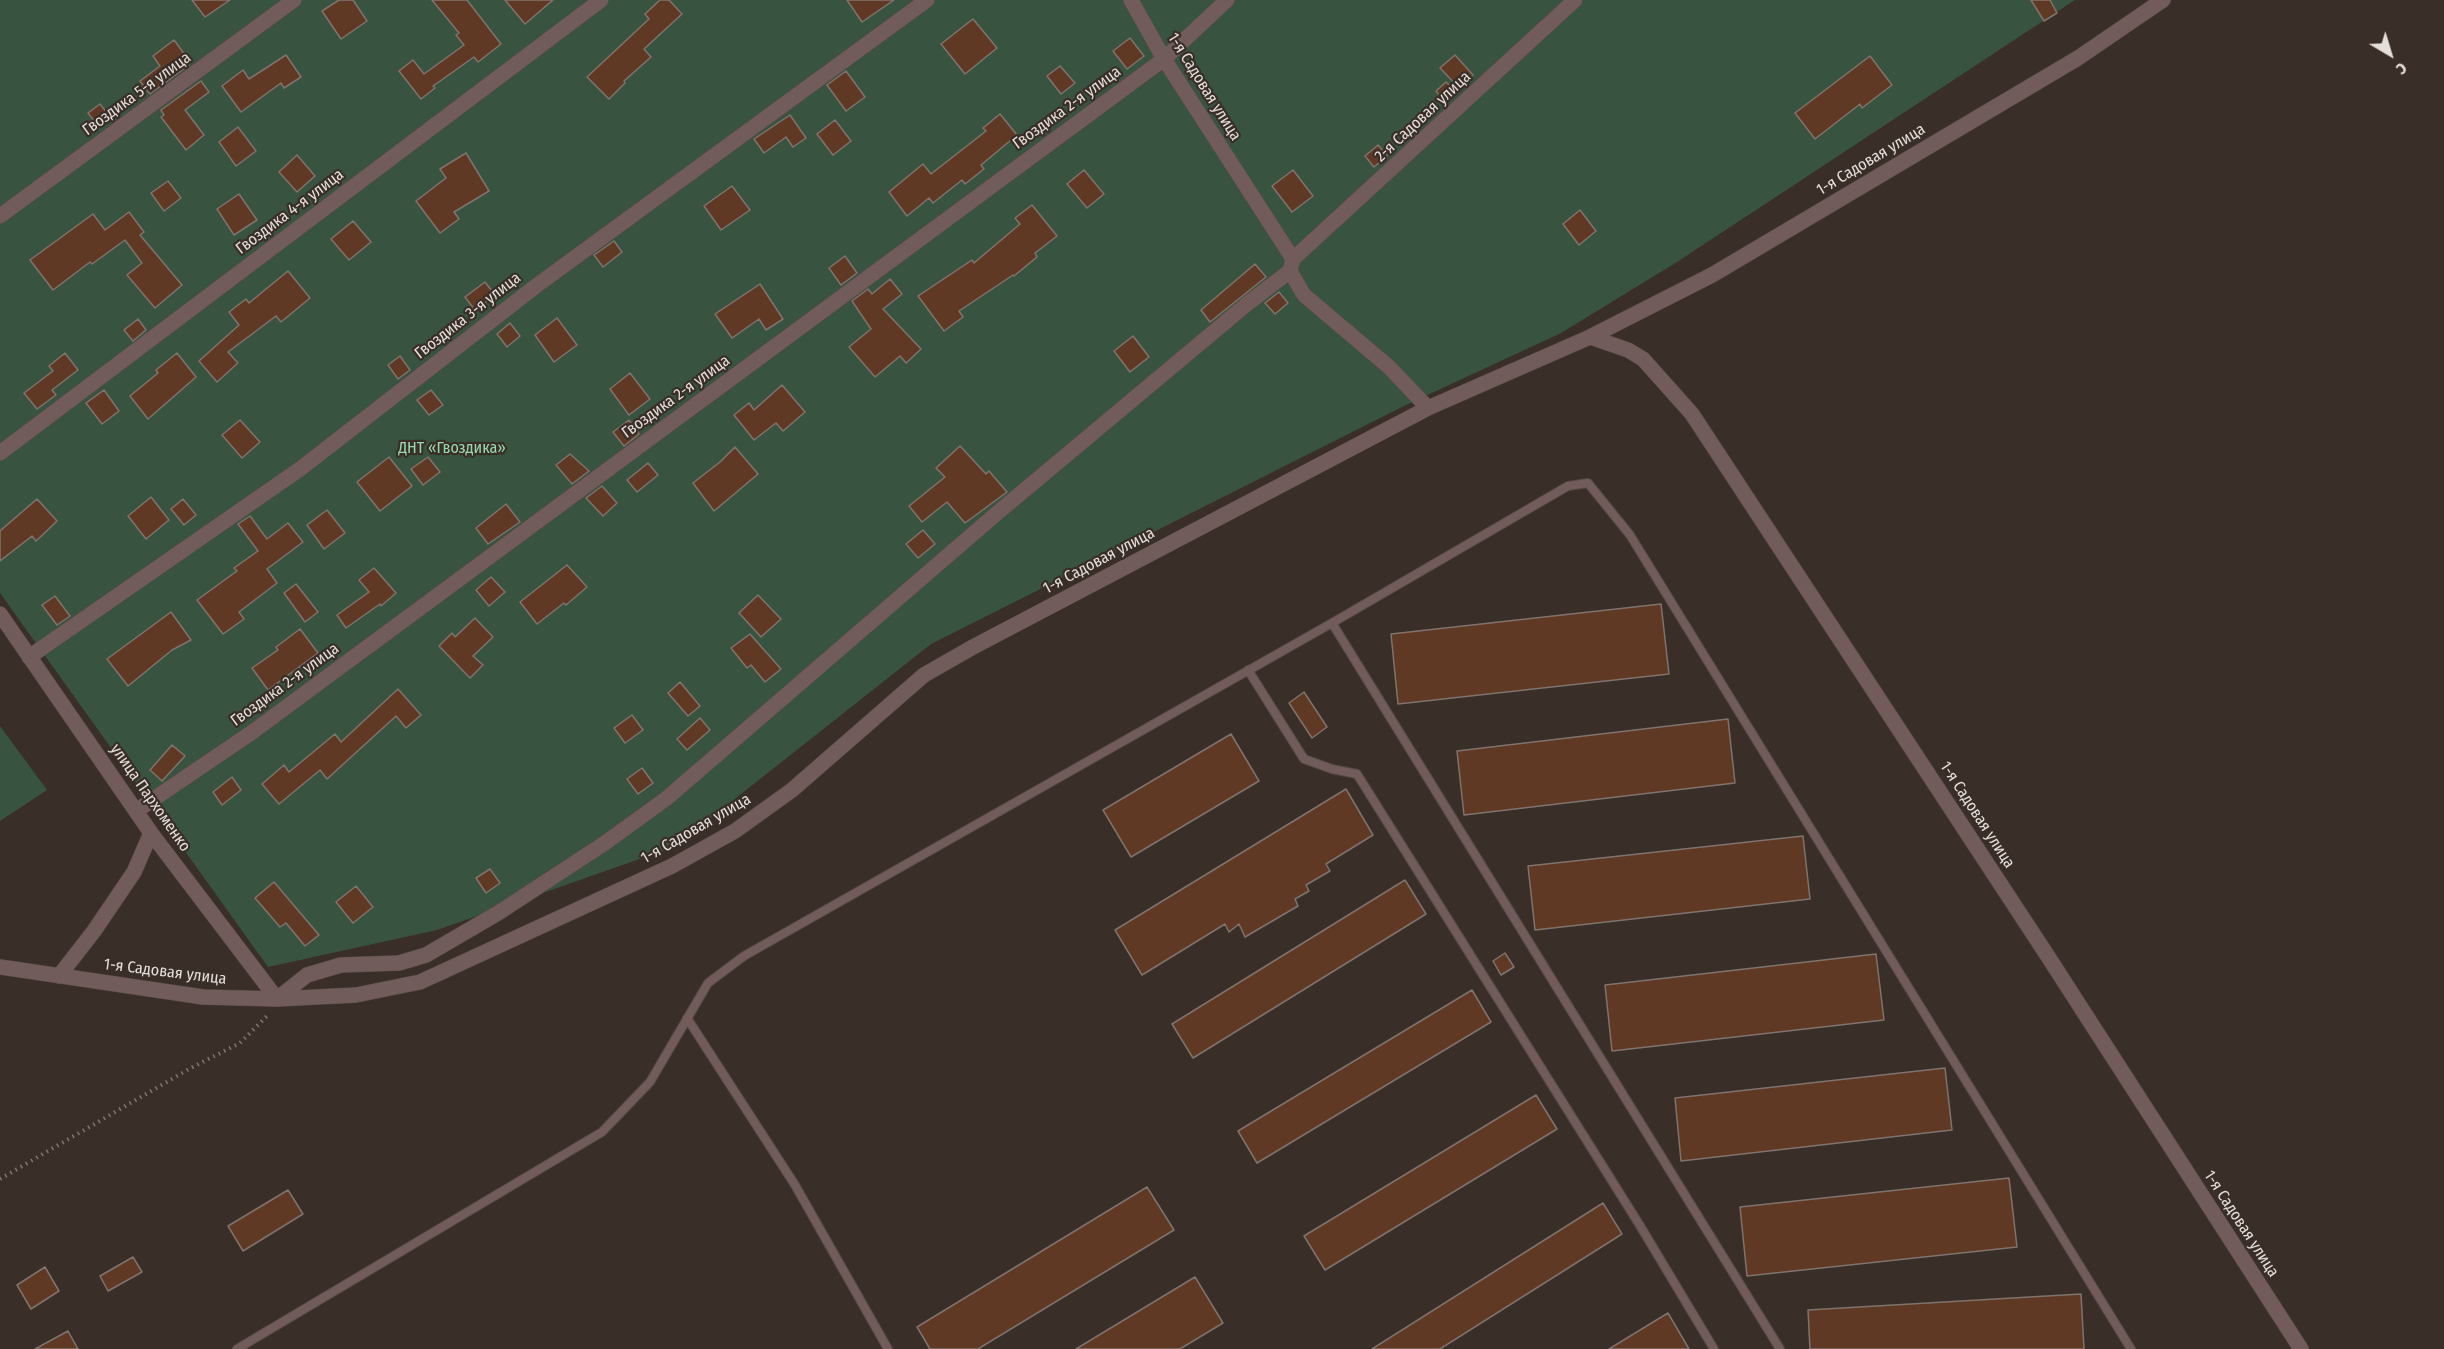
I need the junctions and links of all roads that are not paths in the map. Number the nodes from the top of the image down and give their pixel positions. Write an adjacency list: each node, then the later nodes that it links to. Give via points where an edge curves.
1 (294, 0): 9 (street, Гвоздика 5-я улица)
2 (601, 0): 13 (street, Гвоздика 4-я улица)
3 (927, 0): 16 (street, Гвоздика 3-я улица, via 536,286 300,469)
4 (1131, 0): 8 (street, 1-я Садовая улица)
5 (1227, 0): 8 (street, Гвоздика 2-я улица)
6 (1575, 0): 10 (street, 2-я Садовая улица)
7 (2163, 0): 11 (street, 1-я Садовая улица, via 2078,58 1712,275)
8 (1164, 59): 10 (street, 1-я Садовая улица); 18 (street, Гвоздика 2-я улица, via 251,733)
9 (0, 216)
10 (1292, 265): 12 (street, 1-я Садовая улица, via 1304,295 1389,367); 22 (street, 2-я Садовая улица, via 667,798 605,843 426,955 399,963 330,968 307,975)
11 (1590, 337): 12 (street, 1-я Садовая улица); 29 (street, 1-я Садовая улица, via 1643,359 1692,414)
12 (1428, 408): 22 (street, 1-я Садовая улица, via 924,675 792,790 735,831 672,866 420,982 356,995)
13 (0, 453)
14 (0, 614): 16 (street, улица Пархоменко)
15 (1332, 623): 17 (lane); 27 (lane); 28 (lane, via 1568,486 1588,483 1630,535)
16 (29, 657): 18 (street, улица Пархоменко)
17 (1248, 670): 23 (lane, via 744,956 708,983); 26 (lane, via 1304,759 1357,774)
18 (136, 811): 19 (street, улица Пархоменко)
19 (151, 833): 21 (street, via 134,872); 22 (street, улица Пархоменко)
20 (0, 968): 21 (street, 1-я Садовая улица)
21 (59, 976): 22 (street, 1-я Садовая улица, via 203,997)
22 (277, 999)
23 (687, 1018): 24 (lane, via 650,1082 602,1132); 25 (lane, via 795,1185)
24 (237, 1349)
25 (888, 1349)
26 (1714, 1349)
27 (1780, 1349)
28 (2130, 1349)
29 (2301, 1349)

